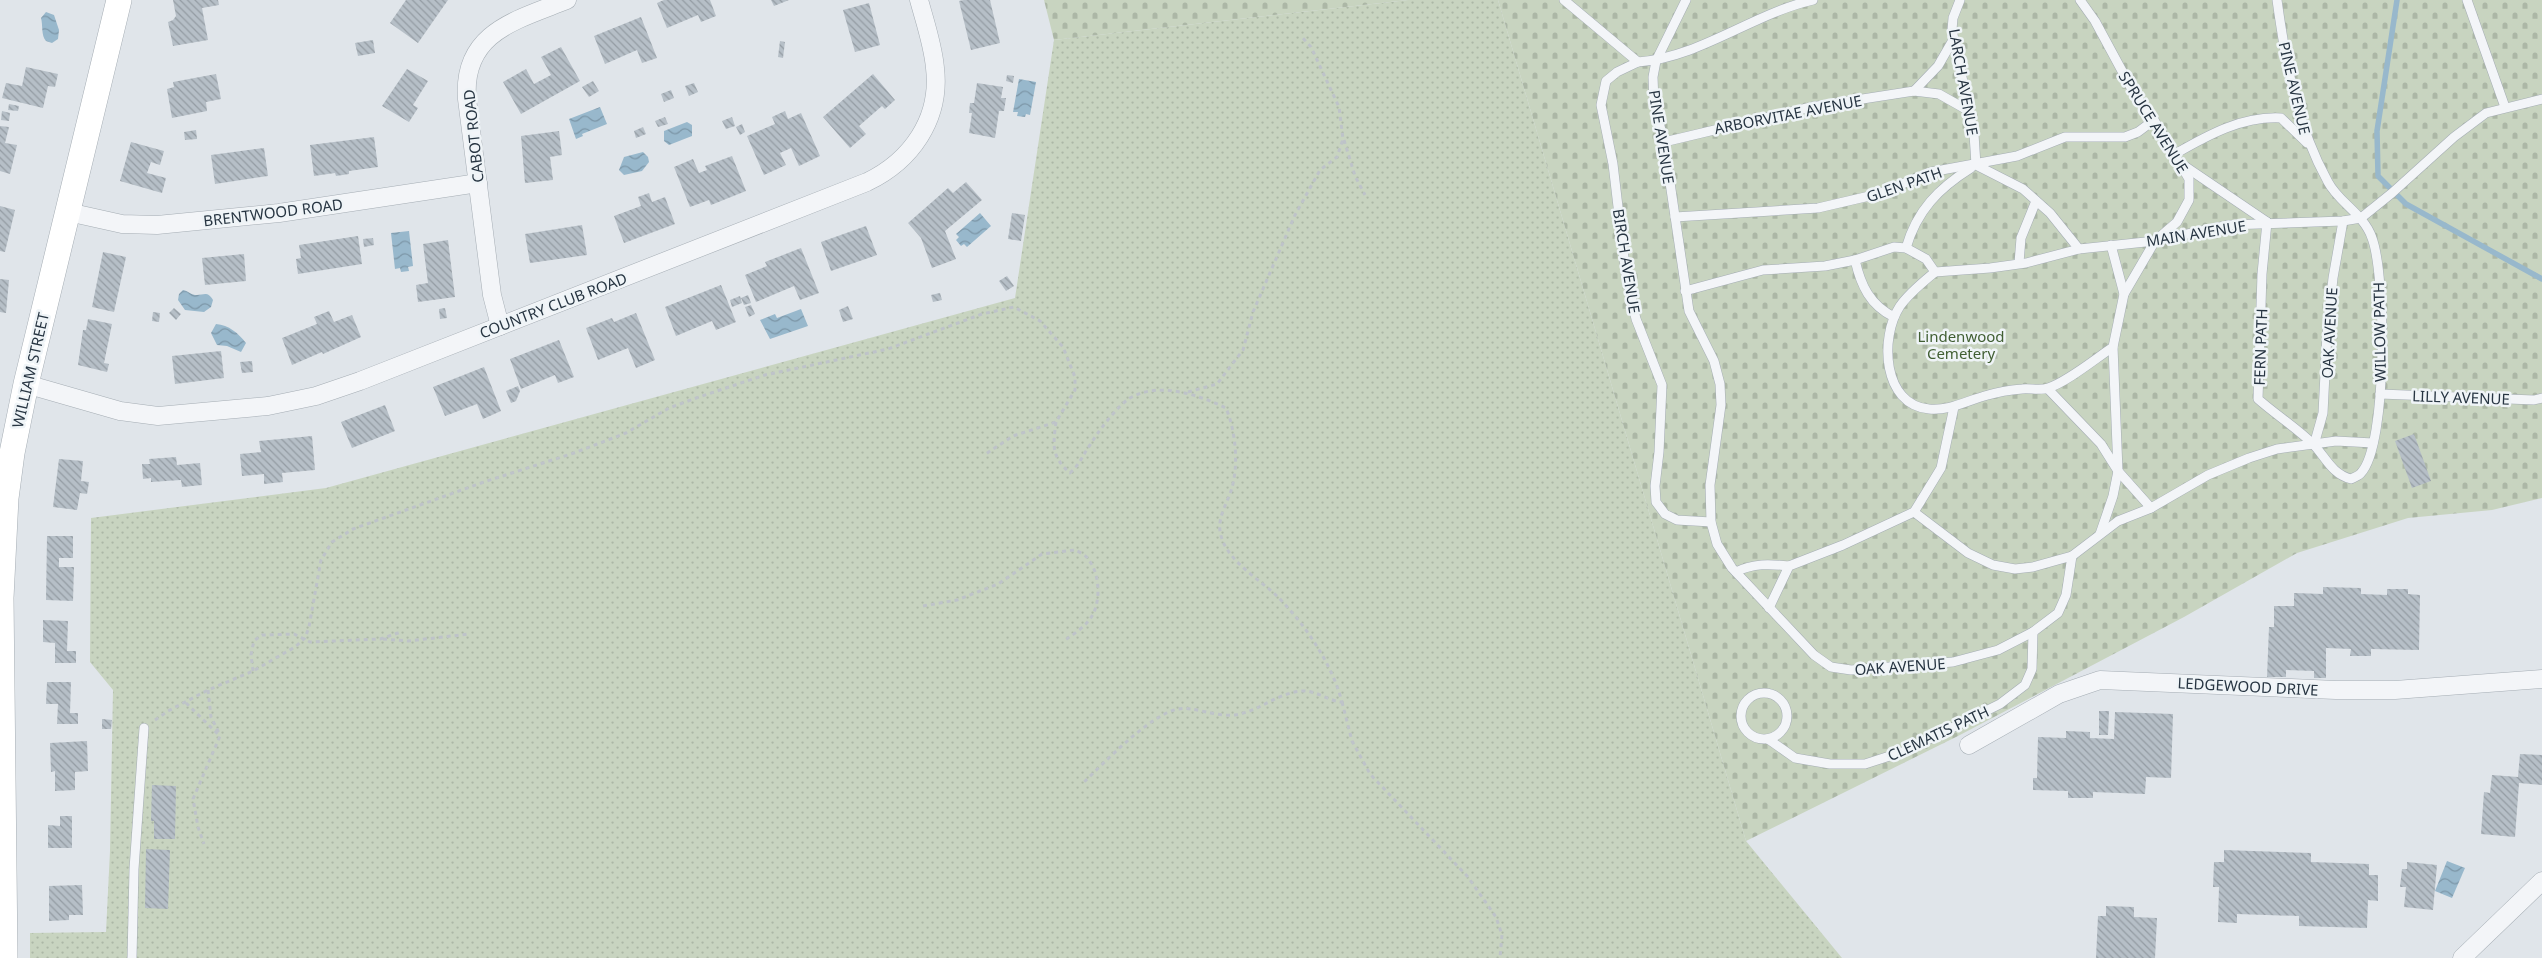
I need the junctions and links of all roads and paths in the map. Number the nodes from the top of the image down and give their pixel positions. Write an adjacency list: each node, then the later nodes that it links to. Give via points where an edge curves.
1 (119, 0): 29 (main road, WILLIAM STREET)
2 (567, 0): 26 (street, CABOT ROAD, via 501,27 476,52 466,87)
3 (919, 0): 44 (street, COUNTRY CLUB ROAD, via 936,68 934,100 924,130 906,156 894,166 867,182)
4 (1564, 0): 14 (lane)
5 (1686, 0): 13 (lane)
6 (1813, 0): 13 (lane)
7 (1960, 0): 12 (lane, LARCH AVENUE, via 1953,18)
8 (2080, 0): 19 (lane, SPRUCE AVENUE)
9 (2277, 0): 22 (lane, PINE AVENUE, via 2294,97)
10 (2467, 0): 17 (lane)
11 (1301, 36): 20 (path, via 1311,48 1339,108)
12 (1954, 40): 15 (lane, via 1938,66); 18 (lane, LARCH AVENUE)
13 (1656, 61): 14 (lane); 21 (lane, PINE AVENUE, via 1654,102)
14 (1638, 62): 60 (lane, BIRCH AVENUE, via 1606,81 1601,106 1614,164 1630,293 1636,319 1662,385 1656,502 1664,514 1677,520)
15 (1914, 91): 18 (lane, ARBORVITAE AVENUE, via 1939,94); 21 (lane, ARBORVITAE AVENUE, via 1811,107)
16 (2542, 99): 17 (lane, MAIN AVENUE)
17 (2505, 107): 31 (lane, MAIN AVENUE, via 2476,120)
18 (1969, 111): 25 (lane, LARCH AVENUE)
19 (2154, 120): 23 (lane, SPRUCE AVENUE); 25 (lane, GLEN PATH, via 2126,137 2065,137 2017,156)
20 (1343, 139): 27 (path); 48 (path, via 1337,157 1320,170 1295,215 1253,312 1243,350 1217,384)
21 (1664, 142): 30 (lane, PINE AVENUE)
22 (2308, 144): 23 (lane, via 2281,118 2267,118 2231,125); 31 (lane, PINE AVENUE, via 2329,184)
23 (2175, 154): 24 (lane, SPRUCE AVENUE)
24 (2181, 164): 33 (lane); 34 (lane, SPRUCE AVENUE, via 2189,179 2189,200 2177,222)
25 (1976, 165): 28 (lane, via 2023,189); 30 (lane, GLEN PATH, via 1931,172 1878,194 1818,208); 36 (lane, via 1950,181 1926,205 1911,229)
26 (478, 183): 29 (street, BRENTWOOD ROAD, via 279,213 157,225 122,224); 44 (street, CABOT ROAD, via 492,295)
27 (1365, 195)
28 (2036, 201): 37 (lane); 39 (lane, via 2021,238)
29 (68, 212): 46 (main road, WILLIAM STREET)
30 (1675, 217): 41 (lane, PINE AVENUE)
31 (2361, 218): 32 (lane, MAIN AVENUE); 49 (lane, WILLOW PATH, via 2372,237 2378,261 2382,360)
32 (2343, 221): 33 (lane, MAIN AVENUE); 54 (lane, OAK AVENUE, via 2329,315 2323,413)
33 (2267, 222): 34 (lane, MAIN AVENUE, via 2229,225); 54 (lane, FERN PATH, via 2258,399)
34 (2155, 241): 35 (lane, MAIN AVENUE); 42 (lane, SPRUCE AVENUE)
35 (2110, 245): 37 (lane, MAIN AVENUE); 42 (lane)
36 (1906, 248): 38 (lane, via 1882,250); 40 (lane, via 1926,259)
37 (2079, 249): 39 (lane, MAIN AVENUE)
38 (1855, 260): 41 (lane, via 1824,266 1763,270); 43 (lane, via 1869,298)
39 (2020, 264): 40 (lane, MAIN AVENUE)
40 (1935, 272): 43 (lane, via 1914,289)
41 (1685, 291): 60 (lane, OAK AVENUE, via 1689,311 1714,361 1720,384 1721,405 1710,485)
42 (2124, 294): 45 (lane)
43 (1894, 318): 51 (lane, via 1888,339 1889,367 1897,391 1909,402 1926,409)
44 (500, 326): 46 (street, COUNTRY CLUB ROAD, via 345,386 268,406 142,415)
45 (2113, 347): 47 (lane); 56 (lane)
46 (26, 384): 57 (main road, WILLIAM STREET)
47 (2048, 389): 51 (lane, via 1988,394); 56 (lane, via 2101,444)
48 (1185, 393): 52 (path, via 1143,393 1129,399 1090,445 1082,462 1070,473 1059,463 1053,446); 77 (path, via 1226,408 1233,425 1235,472 1220,531 1232,557 1279,598 1300,622 1338,687)
49 (2380, 394): 50 (lane, LILLY AVENUE); 53 (lane, WILLOW PATH)
50 (2542, 398)
51 (1954, 407): 59 (lane, via 1941,468)
52 (1056, 422): 55 (path, via 1013,436); 71 (path, via 1075,390 1069,359 1052,332 1040,321 1014,307 982,314 888,349 765,375 669,408 626,433 574,453 353,529 332,542 321,560 309,627)
53 (2373, 442): 54 (lane, via 2336,441); 54 (lane, WILLOW PATH, via 2360,474 2351,479 2327,463)
54 (2314, 445): 58 (lane, via 2277,448 2249,458 2208,475)
55 (984, 455)
56 (2118, 471): 58 (lane); 61 (lane)
57 (4, 477): 69 (main road, WILLIAM STREET)
58 (2150, 508): 61 (lane, via 2118,521)
59 (1914, 512): 62 (lane, via 1968,553 1992,565 2015,569); 63 (lane)
60 (1711, 522): 64 (lane, OAK AVENUE, via 1716,544)
61 (2099, 535): 62 (lane)
62 (2072, 556): 68 (lane, OAK AVENUE, via 2066,595 2058,613)
63 (1789, 566): 64 (lane, via 1748,566); 66 (lane)
64 (1736, 572): 66 (lane, OAK AVENUE)
65 (923, 606): 73 (path, via 957,600 998,584 1042,554 1075,550 1088,559 1098,581 1098,597 1092,617)
66 (1769, 608): 68 (lane, OAK AVENUE, via 1814,655 1831,666 1851,670 1953,662 1998,650)
67 (401, 632): 72 (path)
68 (2033, 632): 81 (lane, CLEMATIS PATH, via 2032,669 2025,685 2000,704 1905,752 1865,764 1830,764 1795,758)
69 (1, 634): 84 (main road, WILLIAM STREET)
70 (469, 634): 72 (path, via 408,641)
71 (304, 638): 72 (path, via 310,642); 74 (path, via 295,648); 74 (path, via 294,634 258,637 251,655)
72 (380, 639)
73 (1065, 640)
74 (253, 671): 76 (path)
75 (2542, 679): 82 (street, LEDGEWOOD DRIVE, via 2395,690 2336,690 2115,678 2059,694)
76 (208, 690): 78 (path); 80 (path, via 211,717)
77 (1342, 702): 83 (path, via 1304,691 1276,697 1254,711 1234,715 1217,716 1180,708 1170,711 1128,740); 89 (path, via 1352,741 1370,774 1468,877 1496,917 1502,935)
78 (186, 703): 79 (path); 80 (path)
79 (144, 728): 88 (lane, via 134,869)
80 (220, 736): 85 (path, via 193,799)
81 (1768, 739): 81 (lane, via 1751,735 1741,720 1744,703 1759,693 1776,696 1786,711 1783,729)
82 (1970, 745)
83 (1083, 783)
84 (2, 834): 87 (main road, WILLIAM STREET)
85 (204, 844)
86 (2542, 881): 90 (street)
87 (5, 958)
88 (132, 958)
89 (1500, 958)
90 (2462, 958)

